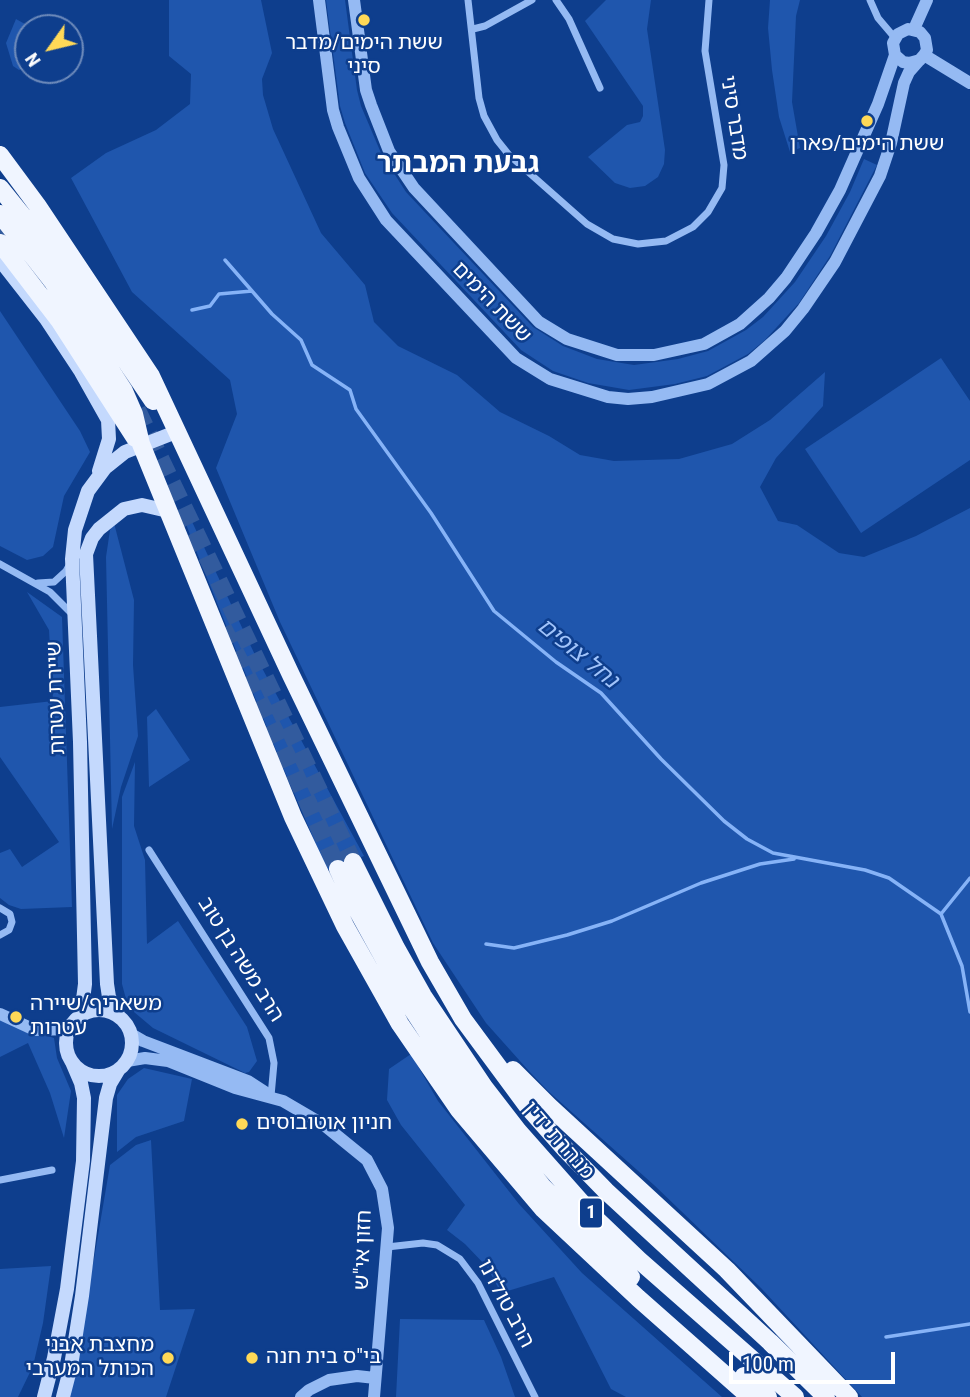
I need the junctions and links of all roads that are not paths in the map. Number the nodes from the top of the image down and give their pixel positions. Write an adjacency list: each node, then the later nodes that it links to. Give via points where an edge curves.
1 (318, 0): 13 (street, ששת הימים, via 338,127 359,178 386,220 516,358 550,379 618,398 652,397 708,384 751,361 785,331 835,262 860,216 891,143 904,83)
2 (355, 0): 12 (street, ששת הימים, via 366,90 376,122 414,188 539,321 567,339 617,355 654,355 704,344 740,324 769,298 827,214 858,152)
3 (468, 0): 9 (street, מדבר סיני)
4 (532, 0): 9 (street)
5 (556, 0): 15 (street)
6 (709, 0): 9 (street, מדבר סיני, via 705,51 723,157 722,188 708,212 692,227 651,244 602,234 503,148 484,117 479,98)
7 (870, 0): 11 (street)
8 (927, 0): 10 (street)
9 (473, 29)
10 (914, 29): 11 (street); 13 (street, via 925,38 927,50)
11 (895, 37): 12 (street)
12 (895, 55): 13 (street, via 909,63)
13 (922, 58): 14 (street)
14 (970, 83)
15 (600, 88)
16 (0, 155): 21 (highway, via 138,354)
17 (0, 188): 21 (highway, via 49,246)
18 (0, 214): 22 (highway, via 35,256 108,364 134,414)
19 (0, 243): 22 (highway, via 59,320)
20 (0, 260): 23 (main road, via 46,319 108,420 108,446)
21 (176, 432): 22 (main road, שיירת עטרות); 32 (highway)
22 (141, 444): 23 (main road, שיירת עטרות, via 116,458); 24 (highway)
23 (93, 483): 25 (main road, שיירת עטרות, via 78,516)
24 (168, 510): 35 (main road, שיירת עטרות, via 142,505 124,509 99,529 86,554 107,984); 50 (highway, via 313,863 400,1024 459,1110 543,1209)
25 (72, 559): 27 (street, via 54,582); 28 (main road, שיירת עטרות)
26 (0, 564): 27 (street)
27 (37, 583): 28 (street)
28 (75, 617): 34 (main road, שיירת עטרות, via 85,984)
29 (149, 850): 40 (street, הרב משה בן טוב, via 269,1038 274,1063)
30 (0, 908): 31 (street, via 10,914 12,922)
31 (0, 935)
32 (430, 962): 53 (highway, via 463,1019 566,1150); 54 (highway, via 524,1083 727,1270)
33 (0, 1014): 36 (street, via 35,1030)
34 (81, 1015): 35 (main road, via 100,1009); 36 (main road)
35 (118, 1015): 37 (main road)
36 (69, 1029): 38 (main road, via 66,1046)
37 (131, 1034): 39 (main road, via 131,1053); 40 (street, חזון אי"ש, via 248,1081)
38 (72, 1062): 39 (main road, via 99,1076); 45 (main road, via 83,1098 83,1161 67,1289)
39 (123, 1065): 40 (street, חזון אי"ש, via 145,1058 169,1062); 46 (main road, via 106,1098 82,1296)
40 (271, 1097): 43 (street, חזון אי"ש, via 309,1115 367,1160 384,1198)
41 (52, 1170): 42 (street)
42 (0, 1180)
43 (387, 1247): 44 (street, חזון אי"ש); 49 (street, הרב טולדנו, via 437,1245 460,1259 478,1283)
44 (374, 1378): 47 (street, via 329,1380); 48 (street, חזון אי"ש)
45 (44, 1397)
46 (63, 1397)
47 (301, 1397)
48 (374, 1397)
49 (535, 1397)
50 (750, 1397)
51 (768, 1397): 52 (highway, מנהרת ידין / 1, via 618,1264 505,1142 409,1004 355,906 345,865 468,1065 555,1175 639,1260)
52 (795, 1397)
53 (826, 1397)
54 (849, 1397)

